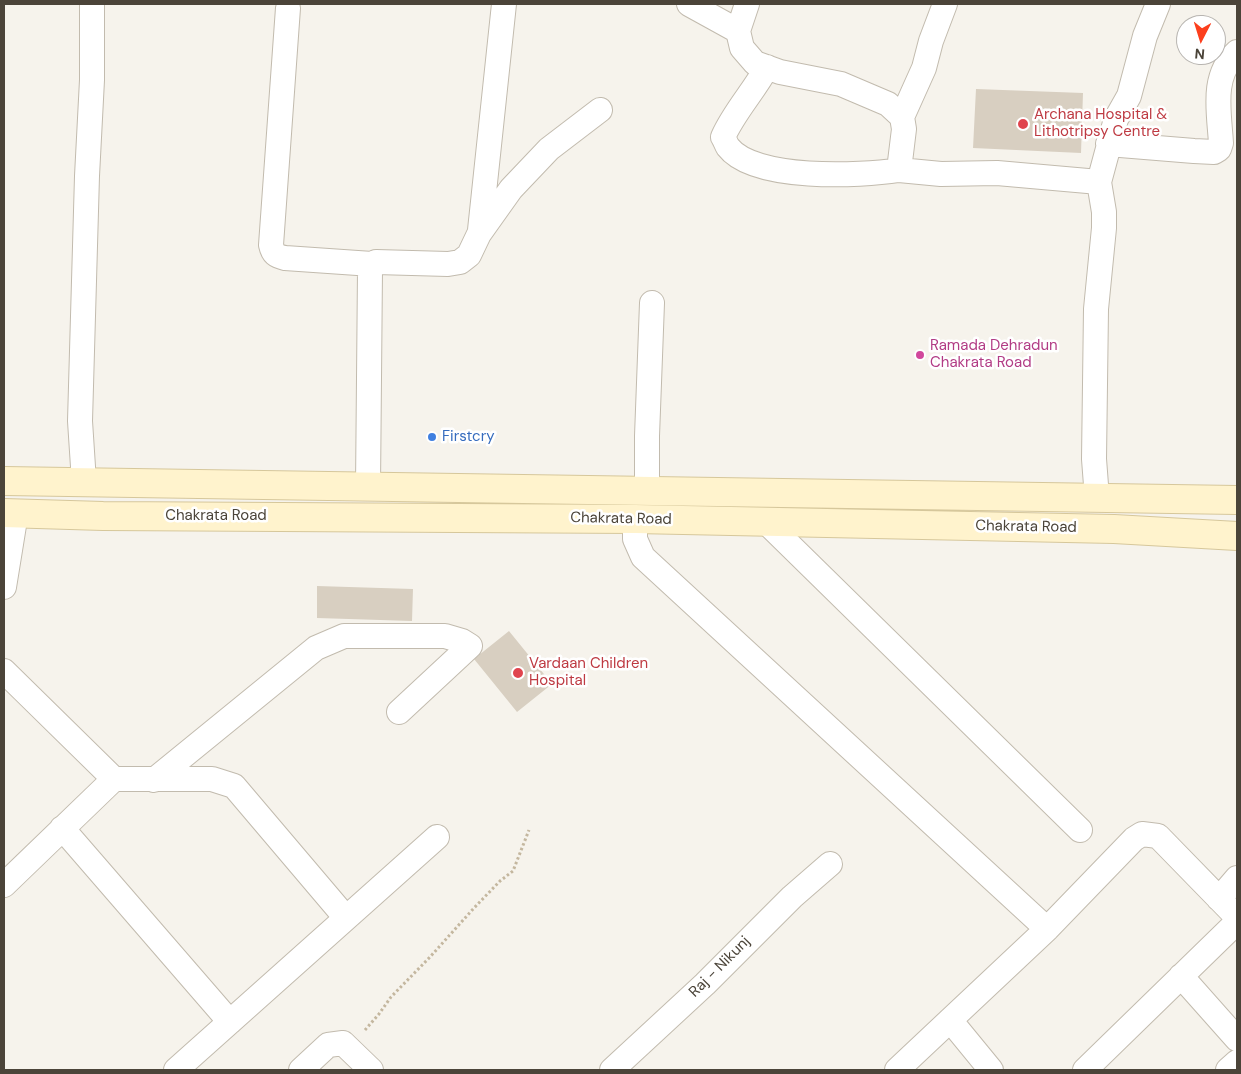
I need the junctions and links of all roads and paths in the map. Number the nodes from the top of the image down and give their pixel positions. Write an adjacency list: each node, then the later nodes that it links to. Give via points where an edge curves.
1 (92, 4): 20 (street, via 80,422)
2 (504, 4): 16 (street)
3 (689, 4): 8 (street)
4 (747, 4): 8 (street)
5 (945, 4): 12 (street, via 924,68)
6 (1158, 4): 13 (street, via 1145,36 1129,96 1116,119)
7 (288, 8): 17 (street, via 273,252 285,258)
8 (738, 31): 10 (street, via 742,48 755,63)
9 (1237, 52): 13 (street, via 1224,67 1219,87 1219,149 1214,152)
10 (767, 68): 12 (street, via 841,84 888,104); 14 (street, via 723,137 736,155 756,165 816,174 874,174)
11 (600, 110): 16 (street, via 549,149 510,189)
12 (902, 117): 14 (street, via 904,129)
13 (1108, 144): 15 (street)
14 (899, 170): 15 (street, via 941,174 998,173)
15 (1099, 182): 23 (street, via 1104,228 1096,310)
16 (479, 234): 17 (street, via 469,255 460,262)
17 (372, 264): 21 (street)
18 (652, 303): 22 (street)
19 (4, 480): 20 (main road, Chakrata Road)
20 (84, 482): 21 (main road, Chakrata Road)
21 (368, 486): 22 (main road, Chakrata Road)
22 (647, 490): 23 (main road, Chakrata Road)
23 (1096, 498): 24 (main road, Chakrata Road)
24 (1237, 500)
25 (10, 513): 26 (main road, Chakrata Road); 29 (street)
26 (635, 519): 27 (main road, Chakrata Road); 45 (street, via 635,539 643,556)
27 (766, 521): 28 (main road, Chakrata Road, via 1114,528); 36 (street)
28 (1237, 536)
29 (4, 586)
30 (4, 670): 32 (street)
31 (399, 712): 33 (street, via 470,646 445,636 344,636 316,648)
32 (114, 780): 33 (street); 34 (street)
33 (154, 780): 43 (street, via 212,779 234,786)
34 (62, 828): 40 (street); 48 (street)
35 (529, 830): 50 (path, via 513,871 391,996)
36 (1080, 830)
37 (437, 837): 43 (street)
38 (830, 864): 55 (street, Raj - Nikunj, via 778,909 705,984)
39 (1237, 878): 41 (street)
40 (4, 885)
41 (1219, 899): 42 (street); 45 (street, via 1158,836 1142,834)
42 (1237, 917)
43 (346, 918): 48 (street)
44 (1237, 922): 46 (street)
45 (1047, 929): 47 (street)
46 (1181, 976): 49 (street); 58 (street)
47 (950, 1020): 56 (street); 57 (street)
48 (230, 1022): 52 (street)
49 (1237, 1039)
50 (351, 1051): 53 (street, via 343,1043 328,1044); 54 (street)
51 (1237, 1062): 59 (street)
52 (176, 1070)
53 (301, 1070)
54 (371, 1070)
55 (612, 1070)
56 (896, 1070)
57 (992, 1070)
58 (1085, 1070)
59 (1228, 1070)

